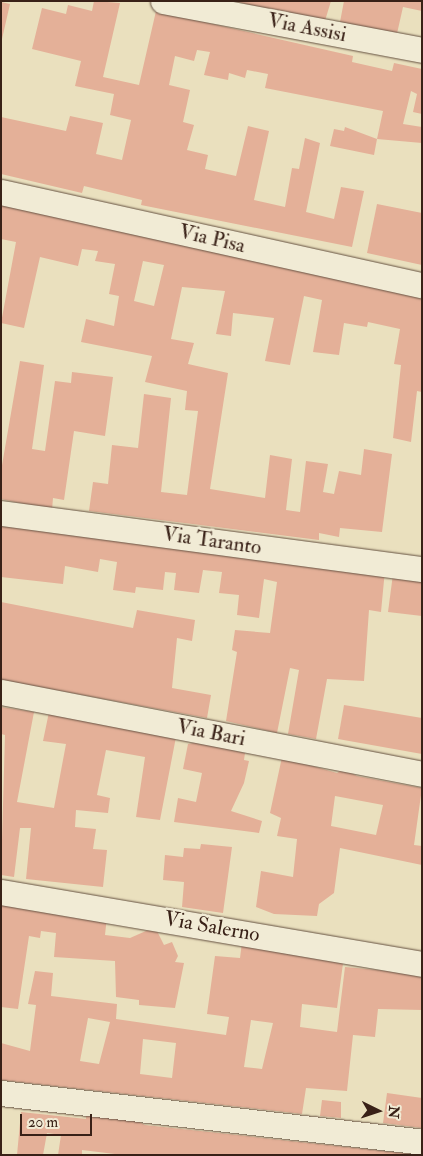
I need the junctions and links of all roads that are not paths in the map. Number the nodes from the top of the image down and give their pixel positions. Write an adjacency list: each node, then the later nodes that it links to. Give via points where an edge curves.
1 (163, 1): 2 (street, Via Assisi)
2 (422, 50)
3 (1, 192): 4 (street, Via Pisa)
4 (422, 285)
5 (1, 513): 6 (street, Via Taranto)
6 (422, 569)
7 (1, 692): 8 (street, Via Bari)
8 (422, 774)
9 (1, 892): 10 (street, Via Salerno)
10 (422, 964)
11 (1, 1093): 12 (street)
12 (422, 1142)

